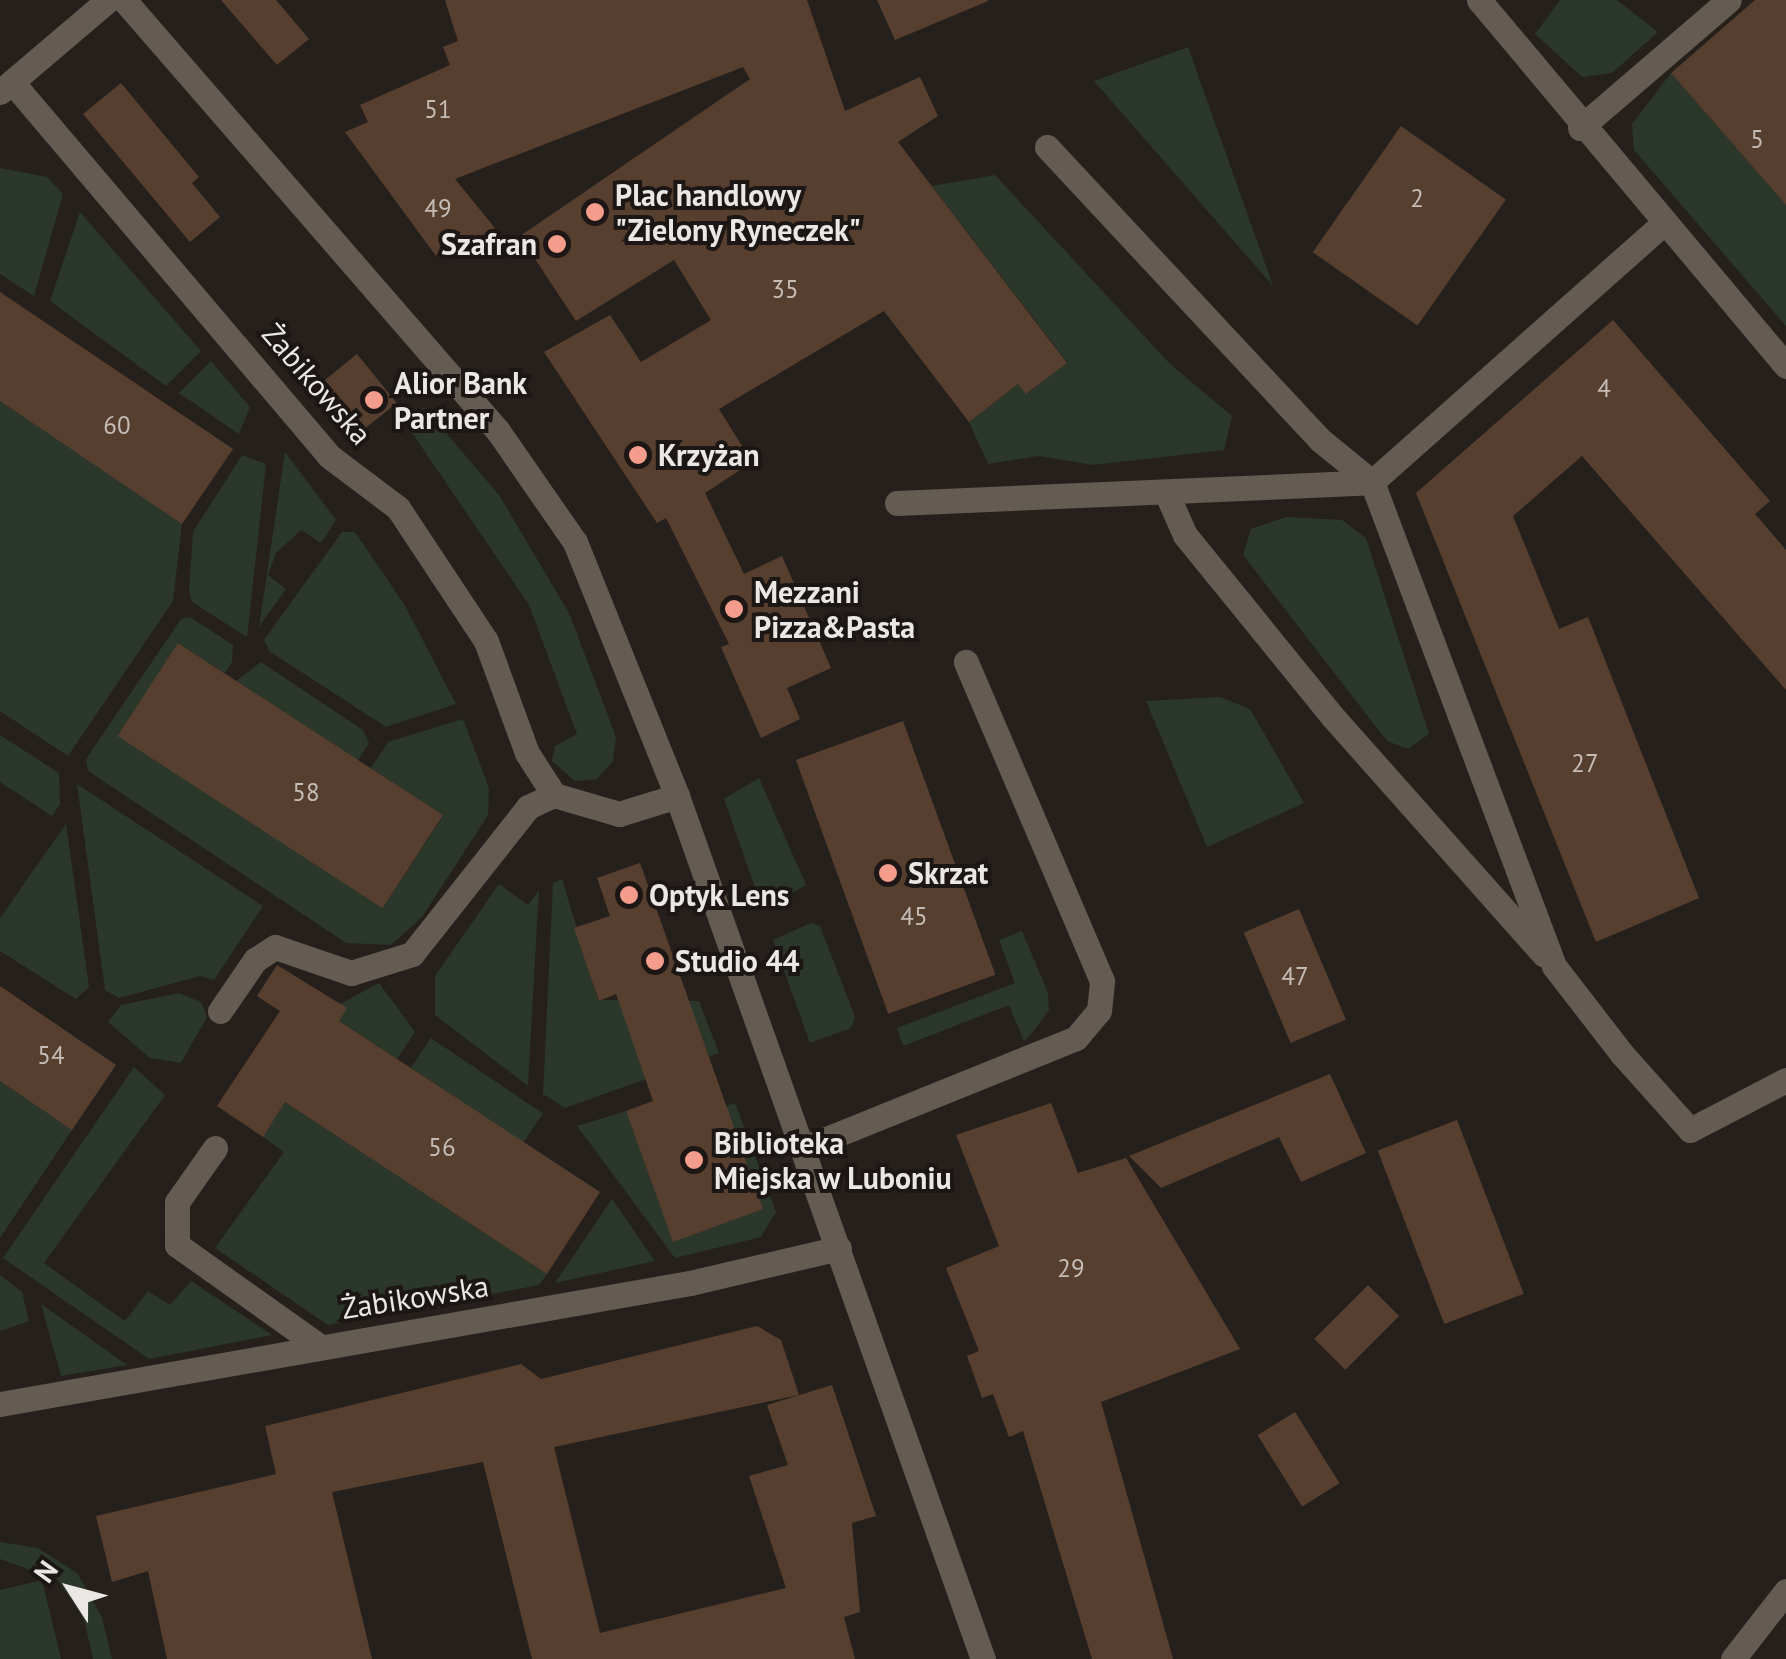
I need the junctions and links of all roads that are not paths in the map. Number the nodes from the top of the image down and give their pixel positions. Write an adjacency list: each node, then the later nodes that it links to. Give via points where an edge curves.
1 (108, 0): 5 (street)
2 (124, 0): 15 (street, via 530,470 593,579)
3 (1478, 0): 6 (street)
4 (1729, 0): 6 (street)
5 (6, 87): 14 (street, Żabikowska, via 329,456 398,508 486,641 528,753)
6 (1580, 128): 8 (street)
7 (1047, 147): 10 (street, via 1319,439)
8 (1663, 224): 9 (street); 10 (street)
9 (1786, 366)
10 (1372, 482): 11 (street); 16 (street)
11 (1166, 492): 12 (street); 16 (street, via 1185,535 1319,701)
12 (898, 503)
13 (966, 662): 20 (street, via 1102,981 1099,1011 1076,1038)
14 (554, 795): 15 (street, via 619,814); 17 (street, via 528,807 412,954 371,970 334,972 294,948 275,947 255,960)
15 (677, 796): 20 (street)
16 (1554, 966): 18 (street, via 1690,1130)
17 (220, 1010)
18 (1786, 1080)
19 (214, 1148): 22 (street, via 177,1202 177,1246)
20 (804, 1148): 21 (street)
21 (839, 1248): 22 (street, Żabikowska, via 742,1273); 25 (street)
22 (319, 1346): 23 (street, Żabikowska)
23 (0, 1404)
24 (1786, 1591): 26 (street)
25 (982, 1659)
26 (1733, 1659)

